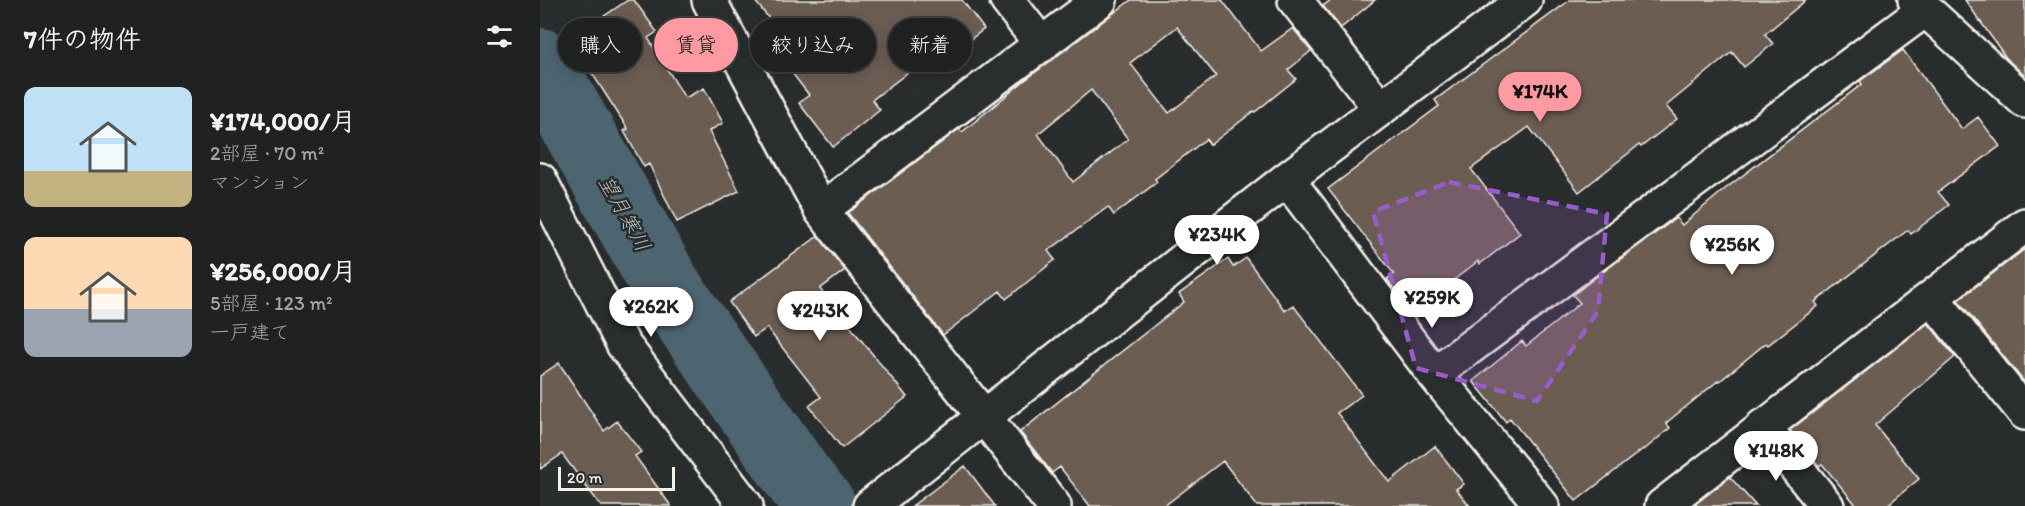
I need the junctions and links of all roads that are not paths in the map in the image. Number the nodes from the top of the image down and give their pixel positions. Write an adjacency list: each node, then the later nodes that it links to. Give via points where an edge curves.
1 (710, 0): 12 (street)
2 (1007, 0): 7 (street)
3 (1100, 0): 7 (street)
4 (1295, 0): 9 (street)
5 (1525, 0): 9 (street)
6 (1921, 4): 8 (street); 15 (street)
7 (1042, 45): 12 (street)
8 (2025, 101)
9 (1380, 108): 10 (street)
10 (1287, 179): 15 (street); 17 (street)
11 (540, 180): 20 (street, via 623,344)
12 (820, 210): 17 (street)
13 (2025, 225): 14 (street)
14 (1932, 298): 16 (street); 18 (street)
15 (1434, 374): 22 (street)
16 (2025, 413)
17 (983, 416): 19 (street); 21 (street)
18 (1763, 426): 23 (street); 24 (street)
19 (875, 501)
20 (746, 506)
21 (1054, 506)
22 (1542, 506)
23 (1662, 506)
24 (1827, 506)

